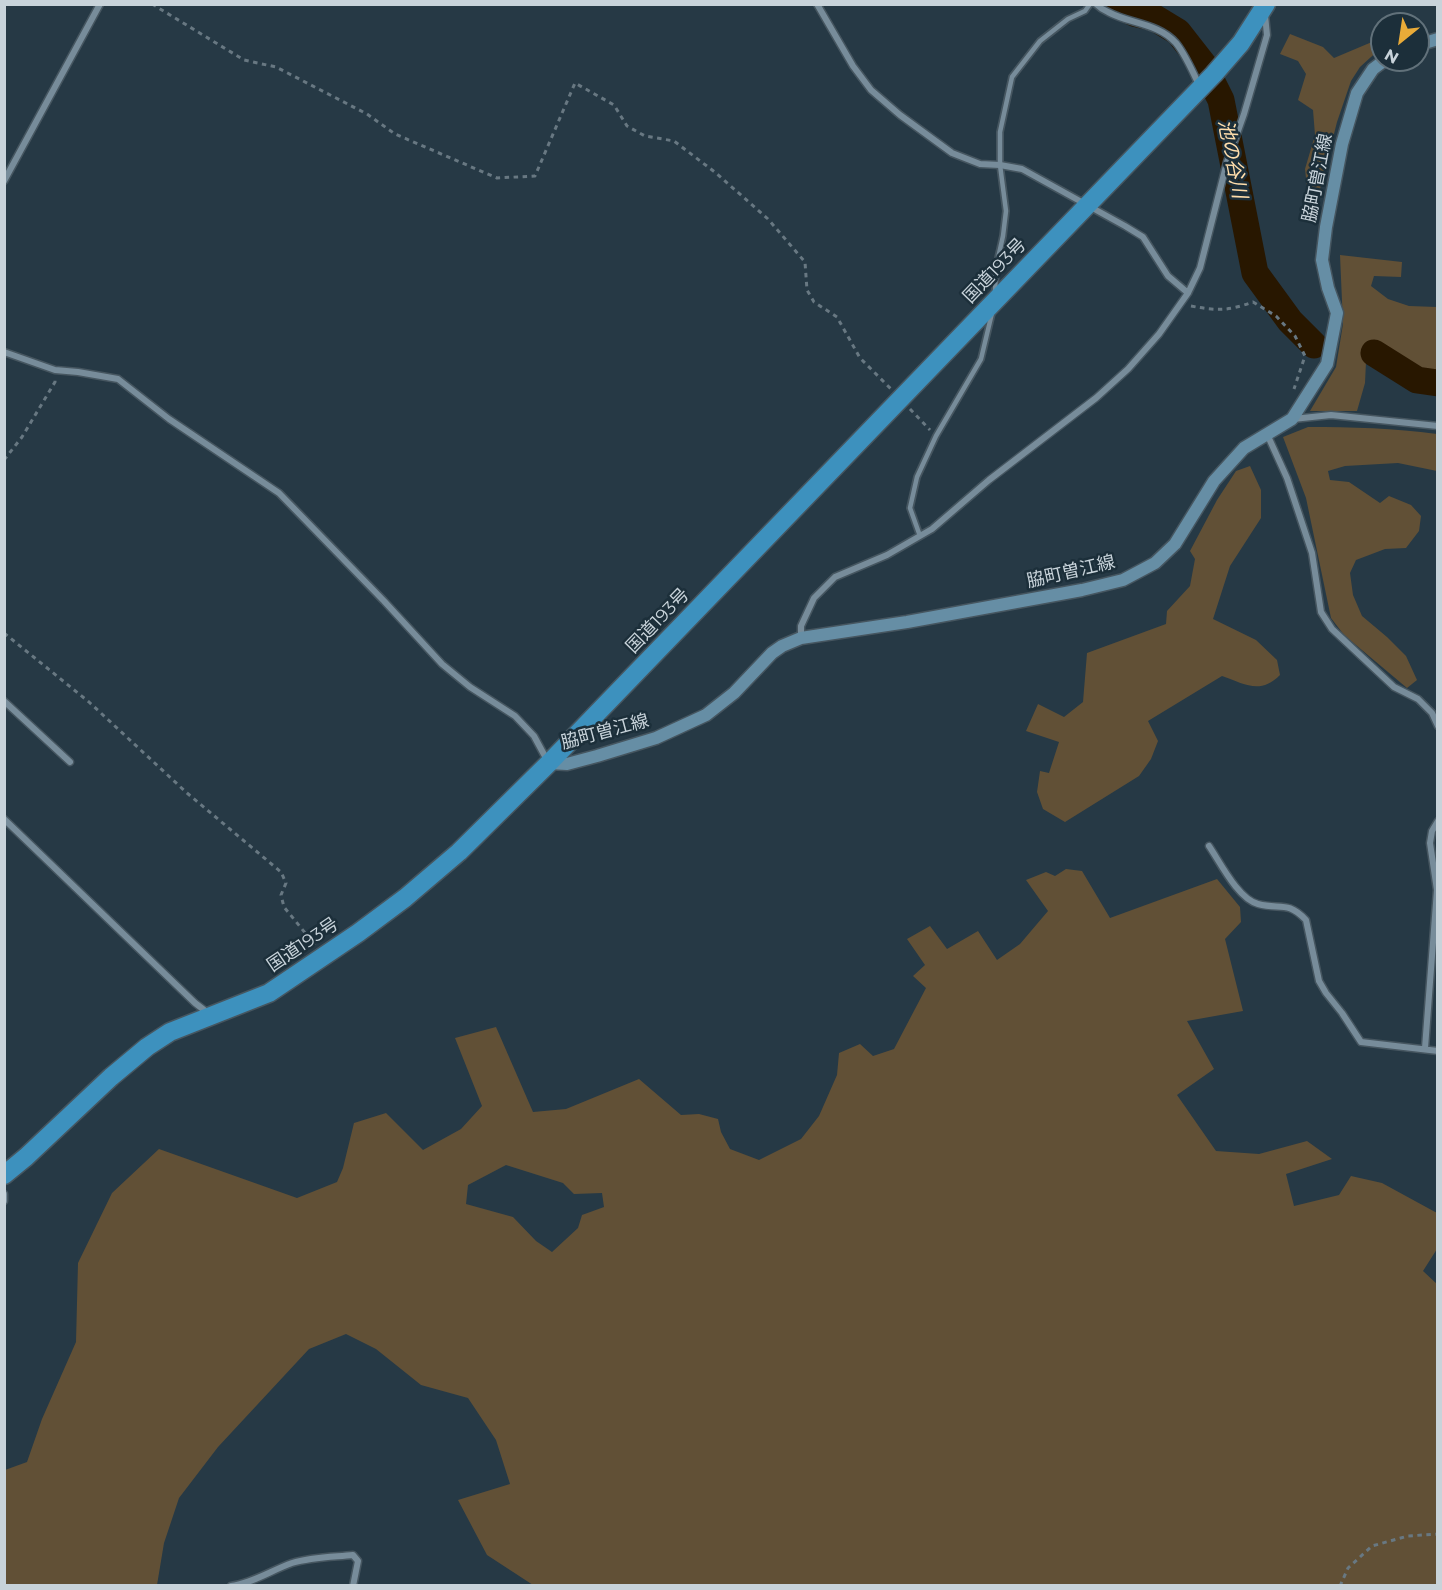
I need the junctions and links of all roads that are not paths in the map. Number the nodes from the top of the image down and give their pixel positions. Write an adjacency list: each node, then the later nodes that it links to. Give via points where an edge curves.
1 (100, 4): 9 (street)
2 (817, 4): 8 (street, via 871,90 952,153 980,164)
3 (1090, 4): 8 (lane, via 1040,41 1012,77 1000,132)
4 (1096, 4): 7 (street, via 1109,13 1161,32 1176,43 1192,69)
5 (1265, 6): 7 (highway, 国道193号, via 1241,43); 11 (street, via 1267,35 1227,162 1200,268)
6 (1371, 72): 14 (main road, 脇町曽江線, via 1357,93 1342,144 1326,227 1322,261 1336,312 1333,338 1327,364)
7 (1207, 82): 10 (highway, 国道193号)
8 (1000, 165): 10 (street, via 1022,169); 12 (lane, via 1006,211 996,267)
9 (4, 181)
10 (1088, 204): 11 (street, via 1143,237 1168,276); 12 (highway, 国道193号)
11 (1188, 293): 17 (street, via 1128,369)
12 (995, 301): 17 (lane, via 981,359 917,477 910,508); 22 (highway, 国道193号)
13 (4, 352): 22 (street, via 55,370 118,379 169,419 279,493 442,664 515,716 534,736)
14 (1292, 419): 15 (street, via 1331,415); 16 (main road, 脇町曽江線)
15 (1437, 426)
16 (1267, 433): 18 (main road, 脇町曽江線, via 1244,448 1214,481 1175,544 1155,563 1123,580); 20 (street, via 1312,553 1322,612 1332,629 1394,687 1418,699 1432,713)
17 (920, 536): 18 (street, via 835,577 814,598 801,626)
18 (801, 639): 22 (main road, 脇町曽江線, via 772,653 734,693 706,715 656,738 567,764)
19 (4, 701): 21 (street)
20 (1437, 726)
21 (70, 762)
22 (549, 763): 26 (highway, 国道193号, via 459,852 405,898 269,993)
23 (4, 819): 26 (street)
24 (1437, 821): 27 (street, via 1430,843 1437,890)
25 (1209, 846): 27 (street, via 1249,900 1289,907 1306,920 1319,981 1361,1042)
26 (211, 1016): 29 (highway, 国道193号, via 170,1032 147,1047)
27 (1425, 1048): 28 (street)
28 (1437, 1051)
29 (4, 1175)
30 (4, 1194): 31 (street)
31 (4, 1201)
32 (231, 1586): 33 (street, via 293,1563 353,1555 358,1561)
33 (353, 1586)

